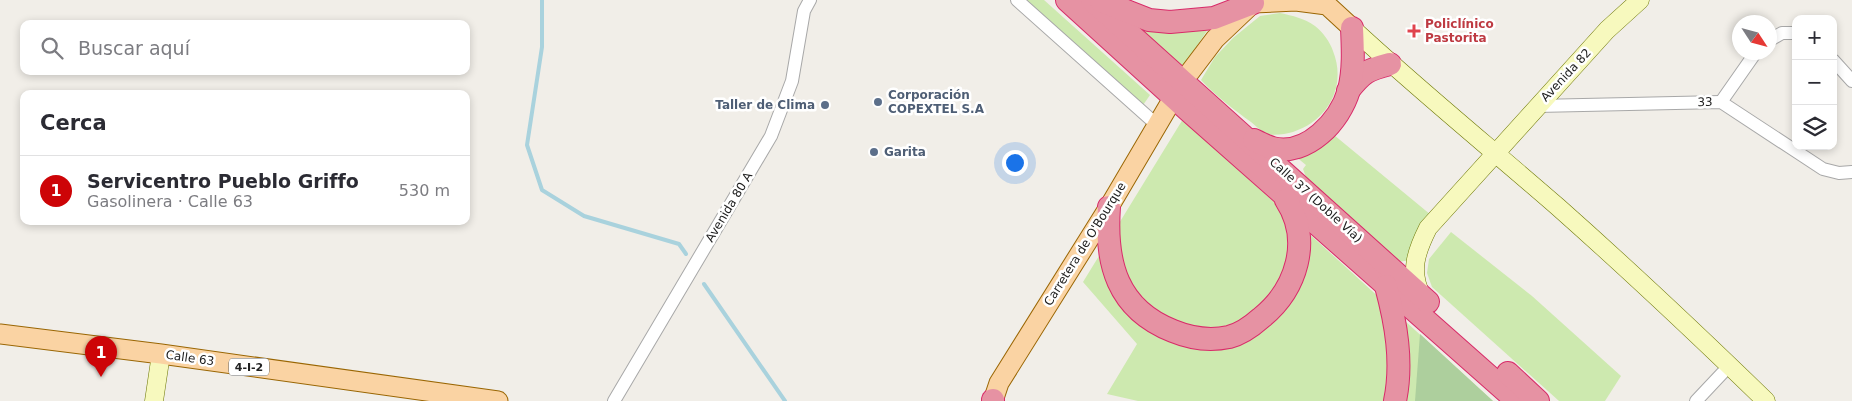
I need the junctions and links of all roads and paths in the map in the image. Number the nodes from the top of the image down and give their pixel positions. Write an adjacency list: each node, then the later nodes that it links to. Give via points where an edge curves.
1 (810, 0): 35 (street, Avenida 80 A, via 804,11 792,81 771,136)
2 (1017, 0): 21 (street)
3 (1067, 0): 25 (highway, Calle 37 (Doble Vía))
4 (1092, 0): 22 (highway, Calle 37 (Doble Vía))
5 (1097, 0): 7 (highway, via 1149,20 1170,22 1214,18)
6 (1640, 0): 20 (street, Avenida 82, via 1607,30)
7 (1255, 2): 8 (main road); 15 (main road, via 1215,39)
8 (1325, 2): 9 (main road)
9 (1352, 28): 13 (street); 17 (highway, via 1354,60)
10 (1792, 33): 11 (street)
11 (1777, 36)
12 (1750, 60): 18 (street)
13 (1390, 64): 17 (highway, via 1368,70); 23 (street)
14 (1837, 64): 16 (street)
15 (1190, 72)
16 (1852, 81)
17 (1348, 91): 22 (highway, via 1332,121 1308,143 1273,148)
18 (1721, 102): 20 (street, 33); 24 (street, 33, via 1823,169)
19 (1169, 105): 21 (main road, Carretera de O'Bourque)
20 (1537, 106): 23 (street, Avenida 82)
21 (1157, 125): 26 (main road, Carretera de O'Bourque)
22 (1245, 136): 28 (highway, Calle 37 (Doble Vía))
23 (1495, 153): 28 (street, Avenida 82, via 1428,228 1417,249 1414,268); 31 (street, via 1678,316)
24 (1852, 172)
25 (1280, 191): 26 (highway, via 1297,221 1297,265 1291,282 1270,311 1251,327 1230,337 1206,339 1183,335 1159,326 1129,300 1120,288 1112,266 1107,231); 27 (highway, Calle 37 (Doble Vía))
26 (1109, 207): 32 (main road, Carretera de O'Bourque)
27 (1386, 286): 36 (highway, via 1395,321 1398,353); 37 (highway, Calle 37 (Doble Vía))
28 (1422, 297): 38 (highway, Calle 37 (Doble Vía))
29 (0, 334): 30 (main road, Calle 63 / 4-I-2)
30 (161, 354): 33 (street); 34 (main road, Calle 63 / 4-I-2)
31 (1729, 366): 39 (street); 40 (street)
32 (991, 397)
33 (154, 401)
34 (496, 401)
35 (614, 401)
36 (1395, 401)
37 (1517, 401)
38 (1538, 401)
39 (1696, 401)
40 (1766, 401)

